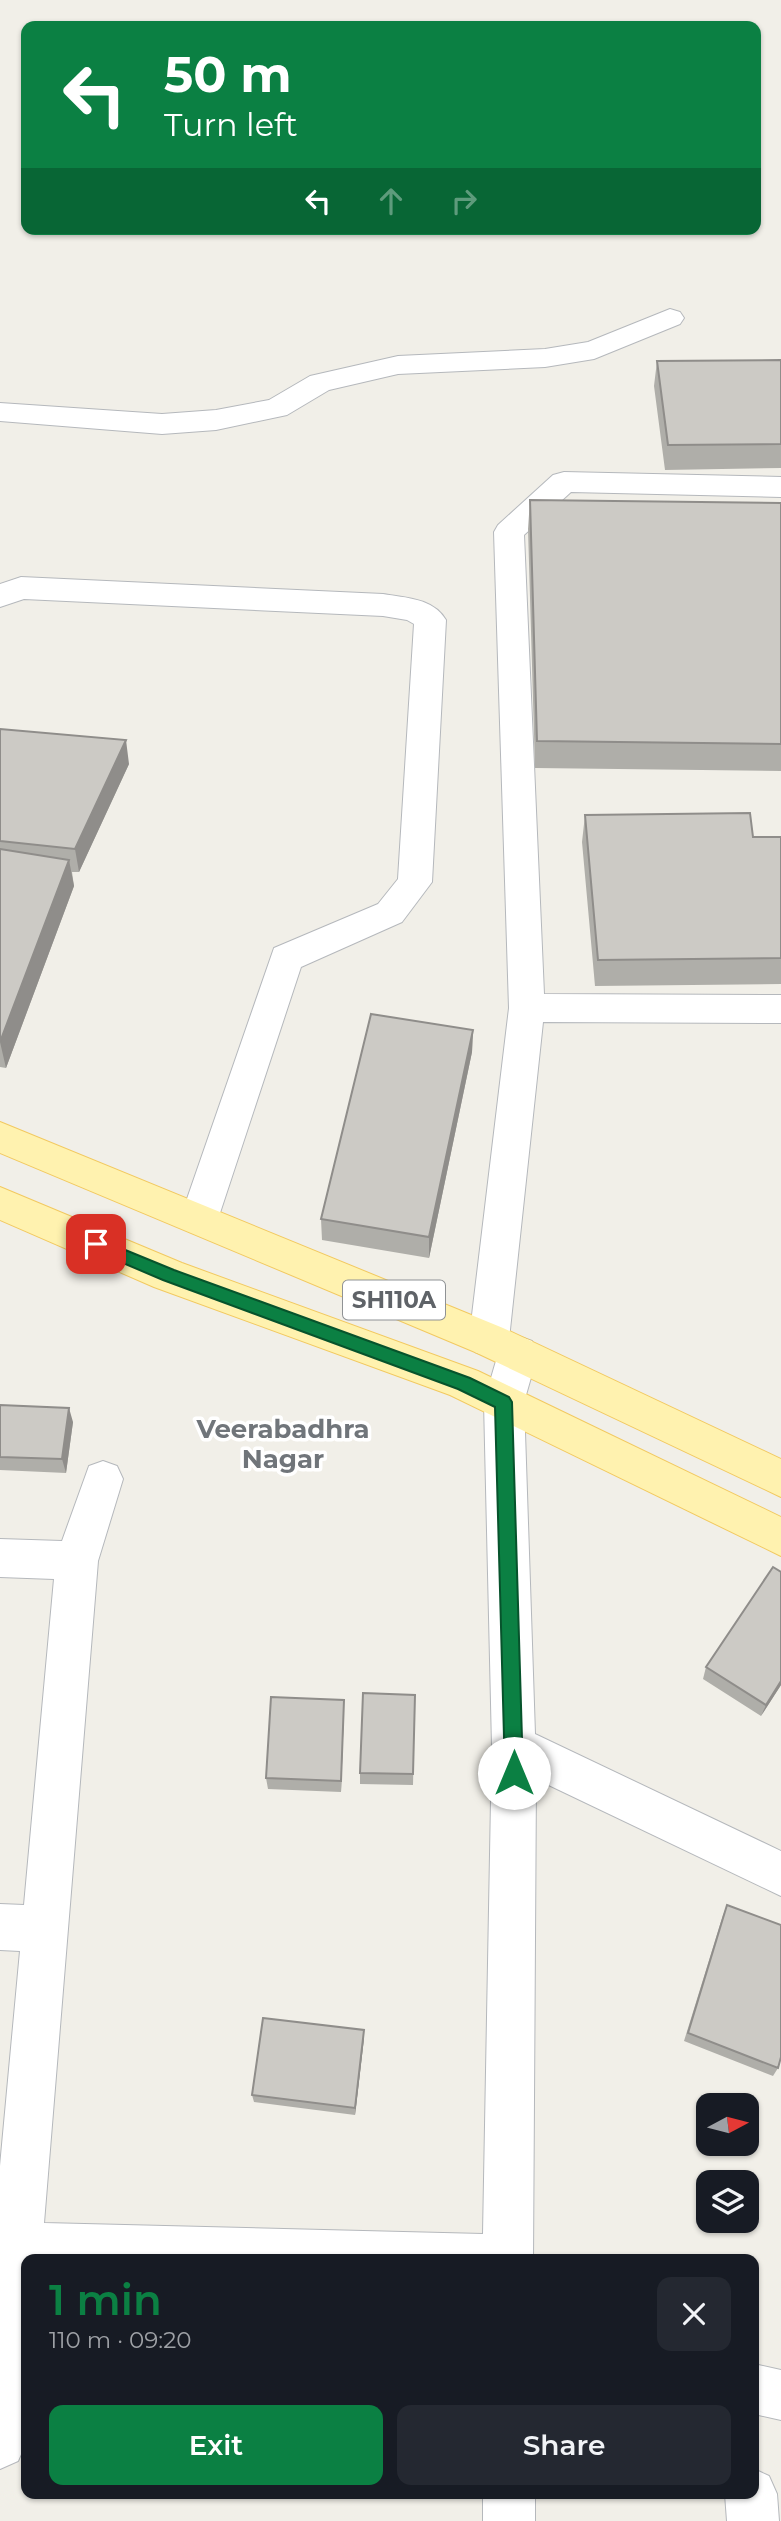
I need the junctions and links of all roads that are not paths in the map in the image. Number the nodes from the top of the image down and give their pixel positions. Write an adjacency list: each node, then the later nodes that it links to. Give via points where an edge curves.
1 (670, 318): 2 (street, via 594,351 398,365 320,383 277,408 216,420 162,424)
2 (0, 412)
3 (781, 486): 5 (street, via 564,482 509,532)
4 (0, 596): 9 (street, via 21,588 383,605 415,610 430,620 415,882 390,913 286,958)
5 (527, 1009): 6 (street); 10 (street)
6 (781, 1009)
7 (0, 1137): 9 (main road, SH110A)
8 (0, 1203): 11 (main road, SH110A, via 168,1275)
9 (199, 1219): 10 (main road, SH110A)
10 (504, 1346): 11 (street); 13 (main road, SH110A)
11 (503, 1402): 14 (main road, SH110A); 17 (street)
12 (103, 1479): 16 (street)
13 (781, 1479)
14 (781, 1537)
15 (0, 1558): 16 (street)
16 (77, 1561): 20 (street)
17 (514, 1746): 18 (street); 23 (street)
18 (781, 1874)
19 (0, 1927): 20 (street)
20 (44, 1929): 21 (street)
21 (18, 2247): 22 (street); 26 (street)
22 (303, 2254)
23 (507, 2254)
24 (759, 2390): 25 (street)
25 (781, 2395)
26 (0, 2443)
27 (509, 2499): 29 (street)
28 (751, 2499): 30 (street)
29 (509, 2521)
30 (752, 2521)

